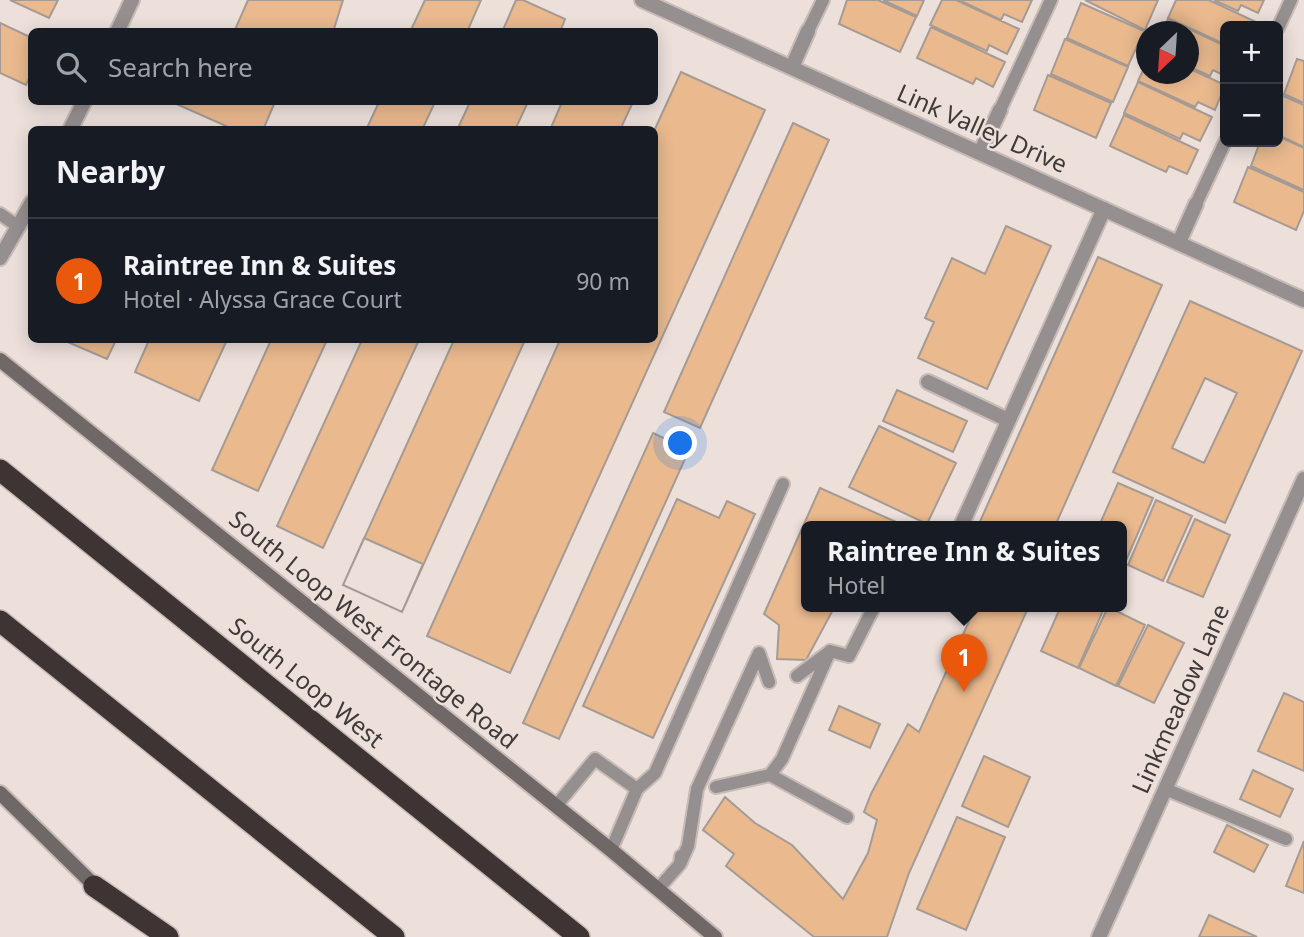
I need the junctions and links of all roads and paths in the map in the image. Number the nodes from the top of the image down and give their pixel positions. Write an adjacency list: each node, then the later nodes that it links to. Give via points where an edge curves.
1 (132, 0): 7 (street)
2 (642, 0): 9 (street, Link Valley Drive)
3 (823, 0): 8 (lane)
4 (1051, 0): 11 (lane)
5 (1291, 0): 6 (lane)
6 (1281, 21)
7 (119, 28)
8 (808, 32): 9 (street)
9 (792, 67): 14 (street, Link Valley Drive)
10 (82, 105): 12 (street)
11 (1000, 110): 14 (street)
12 (72, 126)
13 (1223, 147): 15 (lane)
14 (980, 153): 16 (street, Link Valley Drive)
15 (1196, 204): 20 (street)
16 (1104, 209): 20 (street, Link Valley Drive); 25 (street)
17 (28, 210): 19 (street)
18 (0, 214): 19 (lane)
19 (19, 227): 21 (street)
20 (1178, 242): 22 (street, Link Valley Drive)
21 (0, 258)
22 (1304, 300)
23 (0, 360): 41 (main road, South Loop West Frontage Road)
24 (928, 382): 25 (street)
25 (1009, 420): 29 (street)
26 (0, 470): 51 (highway, South Loop West)
27 (1304, 479): 38 (street, Linkmeadow Lane)
28 (783, 484): 37 (lane, via 655,774)
29 (963, 521)
30 (871, 612): 32 (lane, via 849,656)
31 (0, 621): 50 (highway)
32 (830, 651): 33 (lane); 35 (lane, via 782,759)
33 (797, 676)
34 (769, 682): 45 (lane, via 759,653 697,789 688,846)
35 (770, 775): 36 (lane); 42 (lane)
36 (716, 788)
37 (637, 789): 41 (lane, via 595,759); 44 (lane)
38 (1165, 789): 43 (lane); 53 (street, Linkmeadow Lane)
39 (0, 793): 46 (main road)
40 (691, 800): 45 (lane)
41 (556, 806): 44 (main road, South Loop West Frontage Road)
42 (847, 817)
43 (1286, 839)
44 (611, 850): 47 (main road, South Loop West Frontage Road)
45 (680, 864): 47 (lane)
46 (94, 886): 48 (main road); 49 (highway)
47 (658, 890): 52 (main road, South Loop West Frontage Road)
48 (150, 937)
49 (168, 937)
50 (394, 937)
51 (579, 937)
52 (715, 937)
53 (1099, 937)

